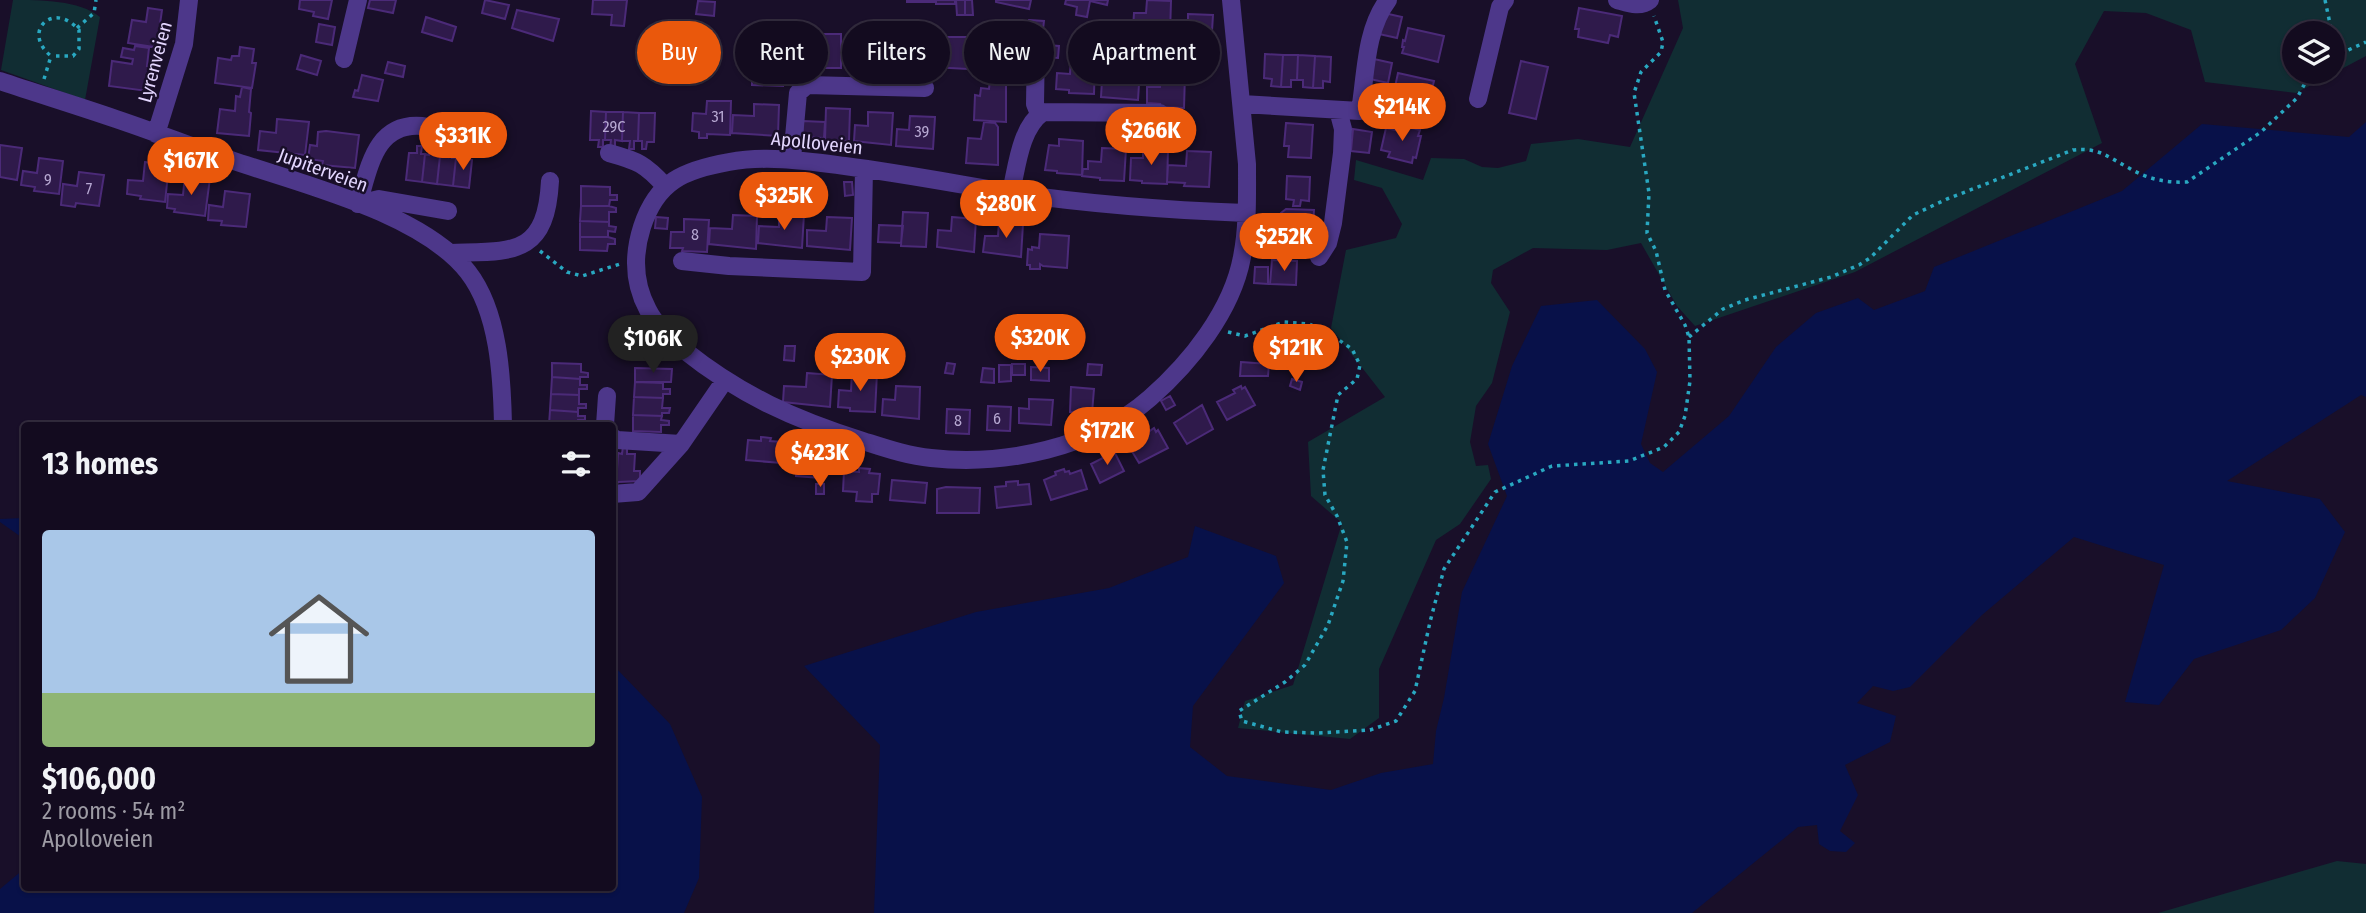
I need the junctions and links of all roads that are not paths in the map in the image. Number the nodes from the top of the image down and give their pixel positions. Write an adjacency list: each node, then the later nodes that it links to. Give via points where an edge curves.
1 (189, 0): 17 (street, Lyrenveien, via 184,44)
2 (358, 0): 8 (street)
3 (1231, 0): 13 (street, Apolloveien)
4 (1388, 0): 14 (street, via 1373,30 1360,111)
5 (1505, 0): 12 (street)
6 (1617, 0): 7 (street)
7 (1649, 1)
8 (344, 59)
9 (0, 81): 17 (street, Jupiterveien)
10 (1035, 84): 16 (street)
11 (925, 88): 20 (street, via 807,85 798,93)
12 (1478, 99)
13 (1242, 104): 14 (street); 27 (street, Apolloveien)
14 (1339, 110): 29 (street, via 1342,153 1333,223)
15 (1160, 113): 16 (street, via 1054,110)
16 (1039, 114): 24 (street, via 1026,133)
17 (156, 134): 25 (street, Jupiterveien)
18 (454, 135): 25 (street, via 421,126 387,134 378,144)
19 (609, 153): 23 (street, via 637,160)
20 (792, 159): 21 (street, Apolloveien); 23 (street, Apolloveien, via 717,164 689,171)
21 (864, 169): 24 (street, Apolloveien); 30 (street, via 862,272)
22 (550, 181): 28 (street, via 544,218 530,242 508,251)
23 (665, 186): 31 (street, Apolloveien, via 644,221 636,260 641,295 655,322)
24 (1011, 192): 27 (street, Apolloveien, via 1118,206)
25 (358, 204): 26 (street, via 379,199); 28 (street, Jupiterveien, via 404,224)
26 (448, 211)
27 (1246, 213): 31 (street, Apolloveien, via 1239,271 1198,348 1137,409 1072,442 1014,456 930,458 796,419)
28 (451, 253): 33 (street, Jupiterveien, via 480,291 488,316 499,356)
29 (1319, 257)
30 (682, 261)
31 (725, 380): 36 (street)
32 (607, 396): 34 (street)
33 (503, 422)
34 (605, 422)
35 (616, 439): 36 (street)
36 (681, 444): 37 (street, via 638,492)
37 (616, 494)

